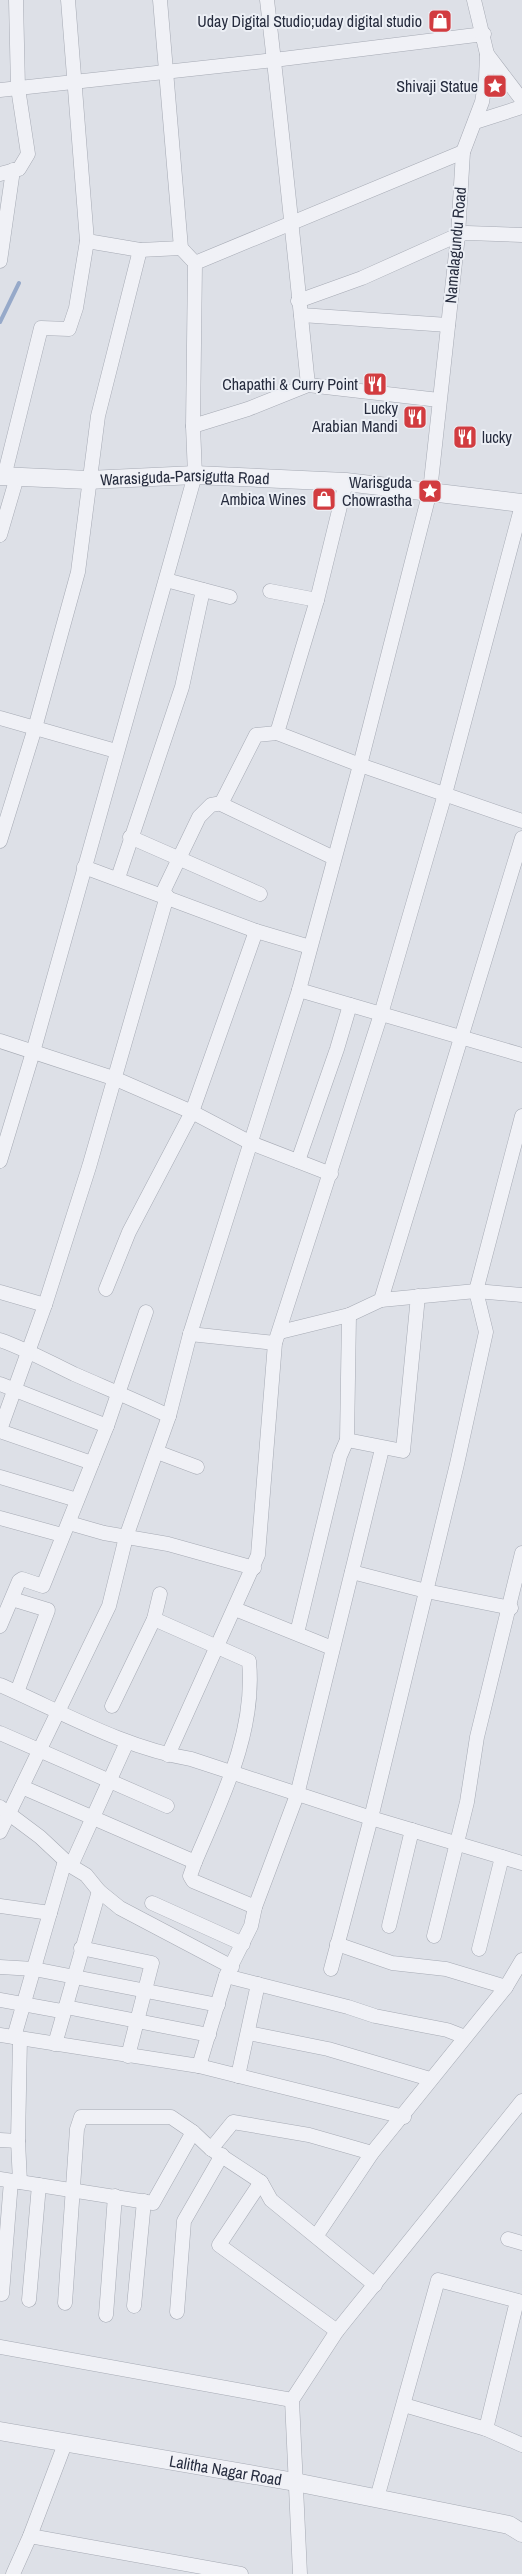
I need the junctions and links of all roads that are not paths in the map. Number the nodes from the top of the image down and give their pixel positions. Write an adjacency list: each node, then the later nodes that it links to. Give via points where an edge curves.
1 (16, 0): 11 (street)
2 (68, 0): 10 (street)
3 (160, 0): 9 (street)
4 (267, 0): 8 (street)
5 (476, 1): 6 (street, Namalagundu Road)
6 (484, 34): 7 (street, Namalagundu Road); 8 (street)
7 (487, 54): 13 (street); 15 (street, Namalagundu Road, via 482,102)
8 (274, 60): 9 (street); 18 (street)
9 (167, 72): 10 (street); 22 (street)
10 (76, 82): 11 (street); 21 (street)
11 (18, 88): 12 (street); 17 (street, via 28,154 19,169)
12 (0, 90)
13 (522, 100)
14 (522, 107): 15 (street)
15 (474, 122): 16 (street, Namalagundu Road)
16 (463, 152): 18 (street); 19 (street, Namalagundu Road)
17 (6, 172): 24 (street)
18 (293, 224): 25 (street); 26 (street)
19 (458, 235): 20 (street); 26 (street); 27 (street, Namalagundu Road)
20 (522, 235)
21 (87, 241): 23 (street); 32 (street, via 76,308 69,329 42,328)
22 (181, 248): 23 (street); 25 (street)
23 (140, 250): 33 (street, via 98,416)
24 (0, 261)
25 (195, 263): 30 (street)
26 (300, 308): 27 (street); 28 (street)
27 (448, 325): 29 (street, Namalagundu Road)
28 (308, 385): 29 (street); 30 (street)
29 (439, 400): 35 (street, Namalagundu Road)
30 (193, 426): 31 (street)
31 (195, 475): 33 (street, Warasiguda-Parsigutta Road); 34 (street, Warasiguda-Parsigutta Road); 38 (street)
32 (7, 477): 33 (street, Warasiguda-Parsigutta Road); 37 (street)
33 (88, 480): 44 (street, via 78,572)
34 (346, 482): 35 (street, Warasiguda-Parsigutta Road); 42 (street)
35 (430, 491): 36 (street, Warasiguda-Parsigutta Road); 47 (street, Namalagundu Road)
36 (522, 504): 48 (street)
37 (0, 536)
38 (166, 580): 39 (street); 46 (street)
39 (203, 590): 41 (street); 51 (street, via 182,687)
40 (270, 590): 42 (street)
41 (230, 597)
42 (317, 600): 45 (street)
43 (0, 718): 44 (street)
44 (35, 728): 46 (street); 53 (street)
45 (277, 733): 47 (street); 49 (street, via 256,735)
46 (116, 751): 56 (street)
47 (360, 765): 48 (street); 55 (street, Namalagundu Road)
48 (444, 794): 50 (street); 64 (street)
49 (222, 803): 54 (street, via 205,810); 55 (street, via 225,808)
50 (522, 821)
51 (130, 837): 54 (street); 57 (street)
52 (522, 838): 65 (street)
53 (0, 841)
54 (178, 857): 58 (street); 59 (street)
55 (334, 858): 61 (street, Namalagundu Road)
56 (84, 866): 57 (street); 67 (street)
57 (118, 878): 59 (street)
58 (260, 894)
59 (165, 895): 60 (street); 69 (street)
60 (256, 931): 61 (street); 70 (street)
61 (310, 947): 62 (street, Namalagundu Road)
62 (299, 990): 63 (street); 72 (street, Namalagundu Road)
63 (350, 1005): 64 (street); 74 (street)
64 (381, 1014): 65 (street); 75 (street)
65 (462, 1037): 68 (street); 81 (street)
66 (0, 1041): 67 (street)
67 (33, 1052): 69 (street); 73 (street)
68 (522, 1055)
69 (116, 1079): 70 (street); 82 (street)
70 (192, 1112): 72 (street); 76 (street, via 129,1232)
71 (522, 1116): 77 (street)
72 (251, 1143): 74 (street); 85 (street, Namalagundu Road)
73 (0, 1161)
74 (298, 1161): 75 (street)
75 (330, 1174): 86 (street)
76 (106, 1289)
77 (476, 1291): 79 (street); 80 (street); 107 (street, via 486,1332)
78 (0, 1292): 82 (street)
79 (522, 1295)
80 (418, 1296): 81 (street); 95 (street, via 403,1451)
81 (381, 1300): 84 (street)
82 (45, 1305): 88 (street)
83 (146, 1312): 90 (street)
84 (349, 1315): 86 (street); 94 (street)
85 (190, 1334): 86 (street); 91 (street, Namalagundu Road)
86 (277, 1338): 105 (street, via 258,1555)
87 (0, 1340): 88 (street)
88 (29, 1350): 89 (street); 90 (street, via 74,1374)
89 (7, 1386): 92 (street); 93 (street)
90 (119, 1392): 91 (street); 92 (street)
91 (169, 1416): 96 (street, Namalagundu Road)
92 (107, 1426): 97 (street)
93 (0, 1430): 97 (street)
94 (347, 1440): 95 (street); 114 (street, via 340,1456)
95 (382, 1449): 106 (street)
96 (157, 1452): 98 (street); 103 (street, Namalagundu Road)
97 (92, 1464): 100 (street)
98 (197, 1467)
99 (0, 1476): 100 (street)
100 (77, 1500): 102 (street)
101 (0, 1518): 102 (street)
102 (65, 1529): 103 (street); 109 (street, via 43,1586 21,1580)
103 (126, 1537): 105 (street, via 168,1544); 120 (street, Namalagundu Road, via 109,1606)
104 (522, 1554): 110 (street)
105 (254, 1568): 111 (street)
106 (352, 1572): 107 (street); 116 (street)
107 (426, 1591): 110 (street); 132 (street)
108 (160, 1594): 112 (street)
109 (12, 1599): 113 (street); 118 (street, via 48,1610)
110 (510, 1608): 135 (street, via 478,1737)
111 (235, 1609): 114 (street); 115 (street)
112 (154, 1619): 115 (street); 119 (street)
113 (0, 1626)
114 (297, 1633): 116 (street)
115 (216, 1648): 124 (street); 125 (street, via 249,1660 251,1677 246,1726)
116 (332, 1648): 128 (street)
117 (0, 1685): 118 (street)
118 (17, 1692): 120 (street)
119 (112, 1706)
120 (58, 1712): 122 (street); 123 (street, Namalagundu Road)
121 (0, 1733): 123 (street)
122 (127, 1742): 124 (street); 126 (street)
123 (39, 1751): 126 (street); 127 (street, Namalagundu Road)
124 (168, 1755): 125 (street, via 191,1759)
125 (232, 1774): 128 (street); 137 (street)
126 (110, 1779): 129 (street); 131 (street)
127 (22, 1787): 130 (street, Namalagundu Road); 131 (street)
128 (297, 1795): 132 (street); 143 (street)
129 (166, 1806)
130 (4, 1810): 134 (street, Namalagundu Road); 138 (street)
131 (94, 1817): 137 (street); 138 (street)
132 (371, 1818): 133 (street); 148 (street)
133 (412, 1830): 135 (street); 145 (street)
134 (0, 1832)
135 (457, 1844): 136 (street); 146 (street)
136 (502, 1857): 139 (street); 150 (street)
137 (195, 1862): 143 (street, via 190,1876 193,1881)
138 (68, 1863): 140 (street, via 86,1875); 144 (street)
139 (522, 1863)
140 (99, 1892): 149 (street); 155 (street, via 120,1908)
141 (152, 1903): 147 (street)
142 (0, 1906): 144 (street)
143 (255, 1907): 147 (street)
144 (50, 1913): 153 (street)
145 (389, 1926)
146 (434, 1936)
147 (243, 1944): 155 (street)
148 (337, 1944): 154 (street); 158 (street, via 392,1963 446,1969)
149 (82, 1948): 156 (street); 159 (street, via 152,1963)
150 (479, 1949)
151 (522, 1960): 158 (street)
152 (0, 1967): 153 (street)
153 (34, 1969): 156 (street); 161 (street)
154 (331, 1969)
155 (229, 1971): 157 (street); 162 (street)
156 (74, 1977): 159 (street); 163 (street)
157 (258, 1984): 165 (street); 168 (street)
158 (506, 1987): 168 (street)
159 (145, 1990): 162 (street); 164 (street)
160 (0, 2000): 161 (street)
161 (23, 2003): 163 (street, via 61,2011); 169 (street)
162 (218, 2005): 167 (street)
163 (66, 2008): 164 (street); 170 (street)
164 (136, 2022): 167 (street); 171 (street)
165 (248, 2033): 173 (street); 174 (street, via 328,2049)
166 (0, 2035): 169 (street)
167 (209, 2035): 172 (street)
168 (465, 2037): 174 (street)
169 (17, 2038): 170 (street); 179 (street)
170 (55, 2044): 171 (street)
171 (128, 2056): 172 (street)
172 (199, 2066): 173 (street)
173 (238, 2076): 176 (street)
174 (430, 2079): 176 (street)
175 (522, 2101): 191 (street)
176 (404, 2116): 181 (street)
177 (193, 2132): 180 (street); 185 (street, via 171,2117 81,2118 77,2129); 187 (street, via 153,2203)
178 (0, 2140): 179 (street)
179 (18, 2141): 182 (street)
180 (217, 2152): 181 (street, via 233,2122 309,2136); 183 (street); 197 (street, via 184,2221)
181 (372, 2154): 188 (street)
182 (11, 2181): 184 (street); 192 (street)
183 (261, 2182): 188 (street, via 271,2200); 199 (street, via 219,2245)
184 (39, 2185): 185 (street); 193 (street)
185 (74, 2190): 186 (street); 195 (street)
186 (115, 2196): 187 (street); 198 (street)
187 (144, 2201): 196 (street)
188 (317, 2235): 191 (street)
189 (508, 2239): 190 (street)
190 (522, 2242)
191 (375, 2284): 199 (street)
192 (2, 2294)
193 (29, 2300)
194 (520, 2302): 202 (street, via 438,2280); 203 (street)
195 (65, 2303)
196 (134, 2306)
197 (177, 2312)
198 (106, 2314)
199 (338, 2331): 201 (street)
200 (0, 2346): 201 (street)
201 (292, 2400): 207 (street)
202 (404, 2405): 203 (street); 208 (street)
203 (486, 2429): 206 (street)
204 (0, 2431): 205 (street, Lalitha Nagar Road)
205 (66, 2441): 207 (street, Lalitha Nagar Road); 210 (street)
206 (522, 2445)
207 (295, 2482): 208 (street, Lalitha Nagar Road); 213 (street)
208 (377, 2498): 209 (street, Lalitha Nagar Road, via 509,2525)
209 (522, 2534)
210 (30, 2536): 211 (street); 212 (street)
211 (13, 2574)
212 (241, 2574)
213 (300, 2574)

